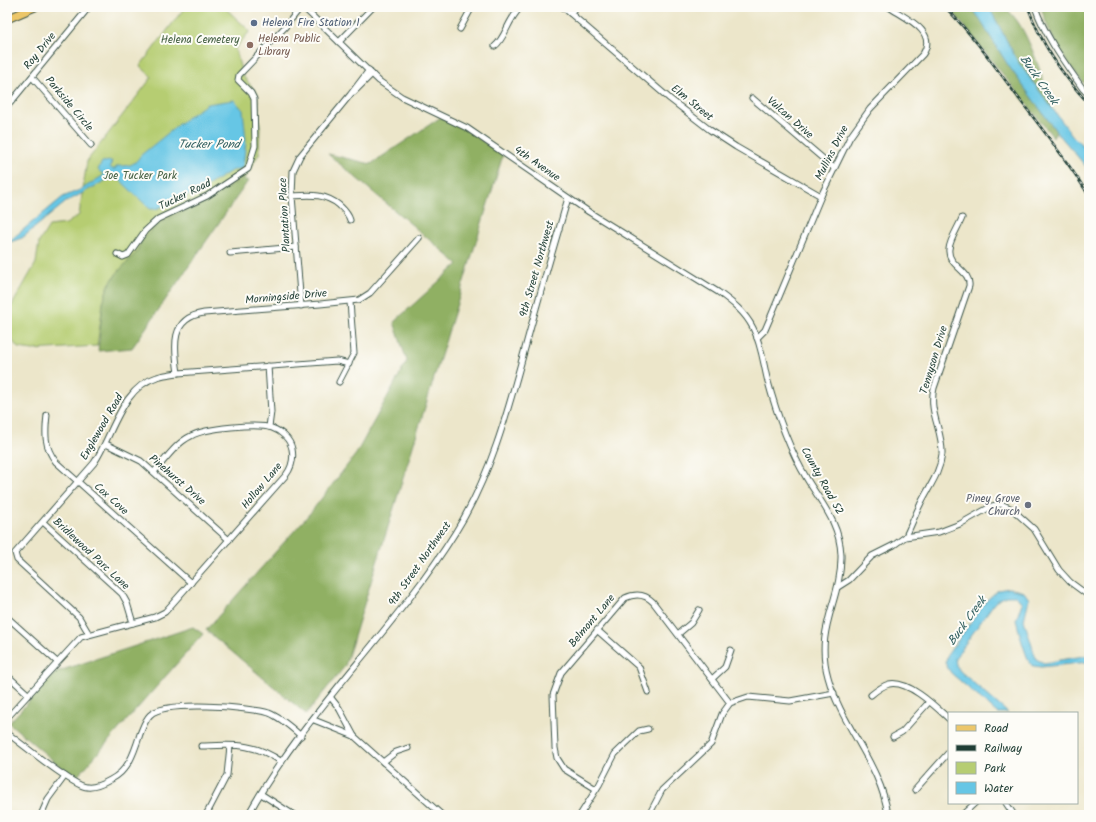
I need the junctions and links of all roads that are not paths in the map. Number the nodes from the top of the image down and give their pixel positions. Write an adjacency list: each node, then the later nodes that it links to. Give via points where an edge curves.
1 (34, 7): 12 (main road)
2 (88, 7): 17 (street, Roy Drive)
3 (302, 7): 14 (street, 4th Avenue); 31 (street, Tucker Road, via 239,75 238,80 251,92 254,99 255,146 248,169 207,196 158,219 145,231 130,254 123,257)
4 (373, 7): 14 (street)
5 (472, 7): 13 (street)
6 (520, 7): 15 (street, via 511,17 502,39)
7 (564, 7): 11 (street, Elm Street)
8 (576, 7): 11 (street)
9 (889, 7): 22 (street, Mullins Drive, via 923,30 930,42 922,54 863,117)
10 (1035, 7): 18 (street, via 1043,28 1054,46)
11 (570, 13): 24 (street, Elm Street, via 710,130 736,148)
12 (7, 19)
13 (460, 29)
14 (339, 42): 16 (street, 4th Avenue)
15 (495, 46)
16 (370, 72): 23 (street, Plantation Place, via 297,161 292,181); 25 (street, 4th Avenue, via 402,97 471,130)
17 (32, 77): 20 (street, Roy Drive); 21 (street, Parkside Circle)
18 (1089, 95)
19 (752, 98): 22 (street, Vulcan Drive)
20 (7, 107)
21 (91, 145)
22 (834, 168): 24 (street, Mullins Drive)
23 (292, 196): 27 (street, via 316,195 329,198 346,212); 29 (street, Plantation Place)
24 (821, 196): 34 (street, Mullins Drive, via 771,316)
25 (568, 198): 34 (street, 4th Avenue, via 730,300 745,315); 64 (street, 9th Street Northwest, via 504,423 475,498 443,553)
26 (962, 218): 45 (street, Tennyson Drive, via 949,252 953,262 967,276 970,286 931,401 941,440 941,461)
27 (350, 220)
28 (419, 238): 32 (street, Morningside Drive, via 370,293)
29 (296, 247): 30 (street); 33 (street, Plantation Place)
30 (230, 253)
31 (117, 254)
32 (350, 302): 33 (street, Morningside Drive); 35 (street, via 354,350)
33 (301, 306): 37 (street, Morningside Drive, via 191,316 180,327 175,339)
34 (757, 338): 48 (street, County Road 52, via 790,444 836,528 841,555)
35 (349, 364): 36 (street, Englewood Road, via 337,361); 38 (street)
36 (268, 366): 37 (street, Englewood Road); 40 (street, via 271,412)
37 (178, 373): 41 (street, Englewood Road, via 157,377 137,389 118,415)
38 (339, 382)
39 (48, 415): 43 (street, Cox Cove, via 45,436 49,452)
40 (269, 427): 42 (street, via 198,432 181,443); 46 (street, Hollow Lane, via 279,431 290,443 293,455 291,466)
41 (106, 444): 42 (street, Pinehurst Drive, via 135,457); 43 (street, Englewood Road)
42 (154, 472): 46 (street, Pinehurst Drive)
43 (78, 482): 44 (street, Englewood Road); 47 (street, Cox Cove)
44 (43, 522): 52 (street, Bridlewood Parc Lane, via 122,594); 54 (street, Englewood Road, via 17,551 16,558 79,617)
45 (906, 536): 48 (street, via 872,556 849,580); 49 (street, via 939,532 960,524 992,506 1003,505 1012,509 1034,529 1059,570)
46 (229, 540): 47 (street, Hollow Lane)
47 (190, 583): 52 (street, Hollow Lane, via 163,613)
48 (838, 587): 62 (street, County Road 52, via 826,623 824,645 825,666)
49 (1089, 596)
50 (699, 610): 55 (street, via 688,626)
51 (7, 617): 57 (street)
52 (133, 623): 54 (street, Hollow Lane)
53 (597, 630): 55 (street, Belmont Lane, via 623,600 638,594 651,600); 60 (street, via 639,667); 82 (street, Belmont Lane, via 561,673 554,689 552,703 555,748 559,762 564,769)
54 (89, 634): 57 (street, via 81,637)
55 (678, 634): 59 (street, Belmont Lane)
56 (731, 650): 59 (street, via 725,667)
57 (57, 662): 61 (street)
58 (7, 675): 61 (street)
59 (712, 679): 66 (street, Belmont Lane)
60 (648, 692)
61 (28, 694): 67 (street)
62 (834, 694): 66 (street, via 790,701 748,697); 94 (street, County Road 52, via 877,776)
63 (871, 695): 65 (street, via 886,685 899,684)
64 (331, 698): 69 (street, 9th Street Northwest); 73 (street)
65 (929, 702): 68 (street); 74 (street, via 902,732)
66 (730, 703): 93 (street, via 722,714 711,744 667,785)
67 (7, 718)
68 (948, 719)
69 (314, 720): 72 (street, 9th Street Northwest); 73 (street)
70 (648, 729): 82 (street, via 639,731 619,750)
71 (7, 733): 81 (street)
72 (301, 736): 79 (street, 9th Street Northwest); 81 (street, via 273,715 250,710 218,707 162,709 148,718 127,766 117,776 103,784 87,787 72,782)
73 (354, 736): 80 (street)
74 (893, 736)
75 (201, 746): 76 (street)
76 (230, 746): 79 (street, via 257,748); 89 (street, via 227,775)
77 (408, 748): 80 (street, via 396,752)
78 (948, 753): 83 (street)
79 (282, 762): 84 (street, 9th Street Northwest)
80 (383, 762): 87 (street)
81 (65, 776): 88 (street, via 48,799)
82 (596, 789): 92 (street)
83 (915, 790)
84 (260, 794): 90 (street, 9th Street Northwest); 91 (street)
85 (974, 804): 95 (street)
86 (1007, 804): 96 (street)
87 (439, 814)
88 (41, 815)
89 (206, 815)
90 (248, 815)
91 (294, 815)
92 (580, 815)
93 (650, 815)
94 (888, 815)
95 (962, 815)
96 (1014, 815)

